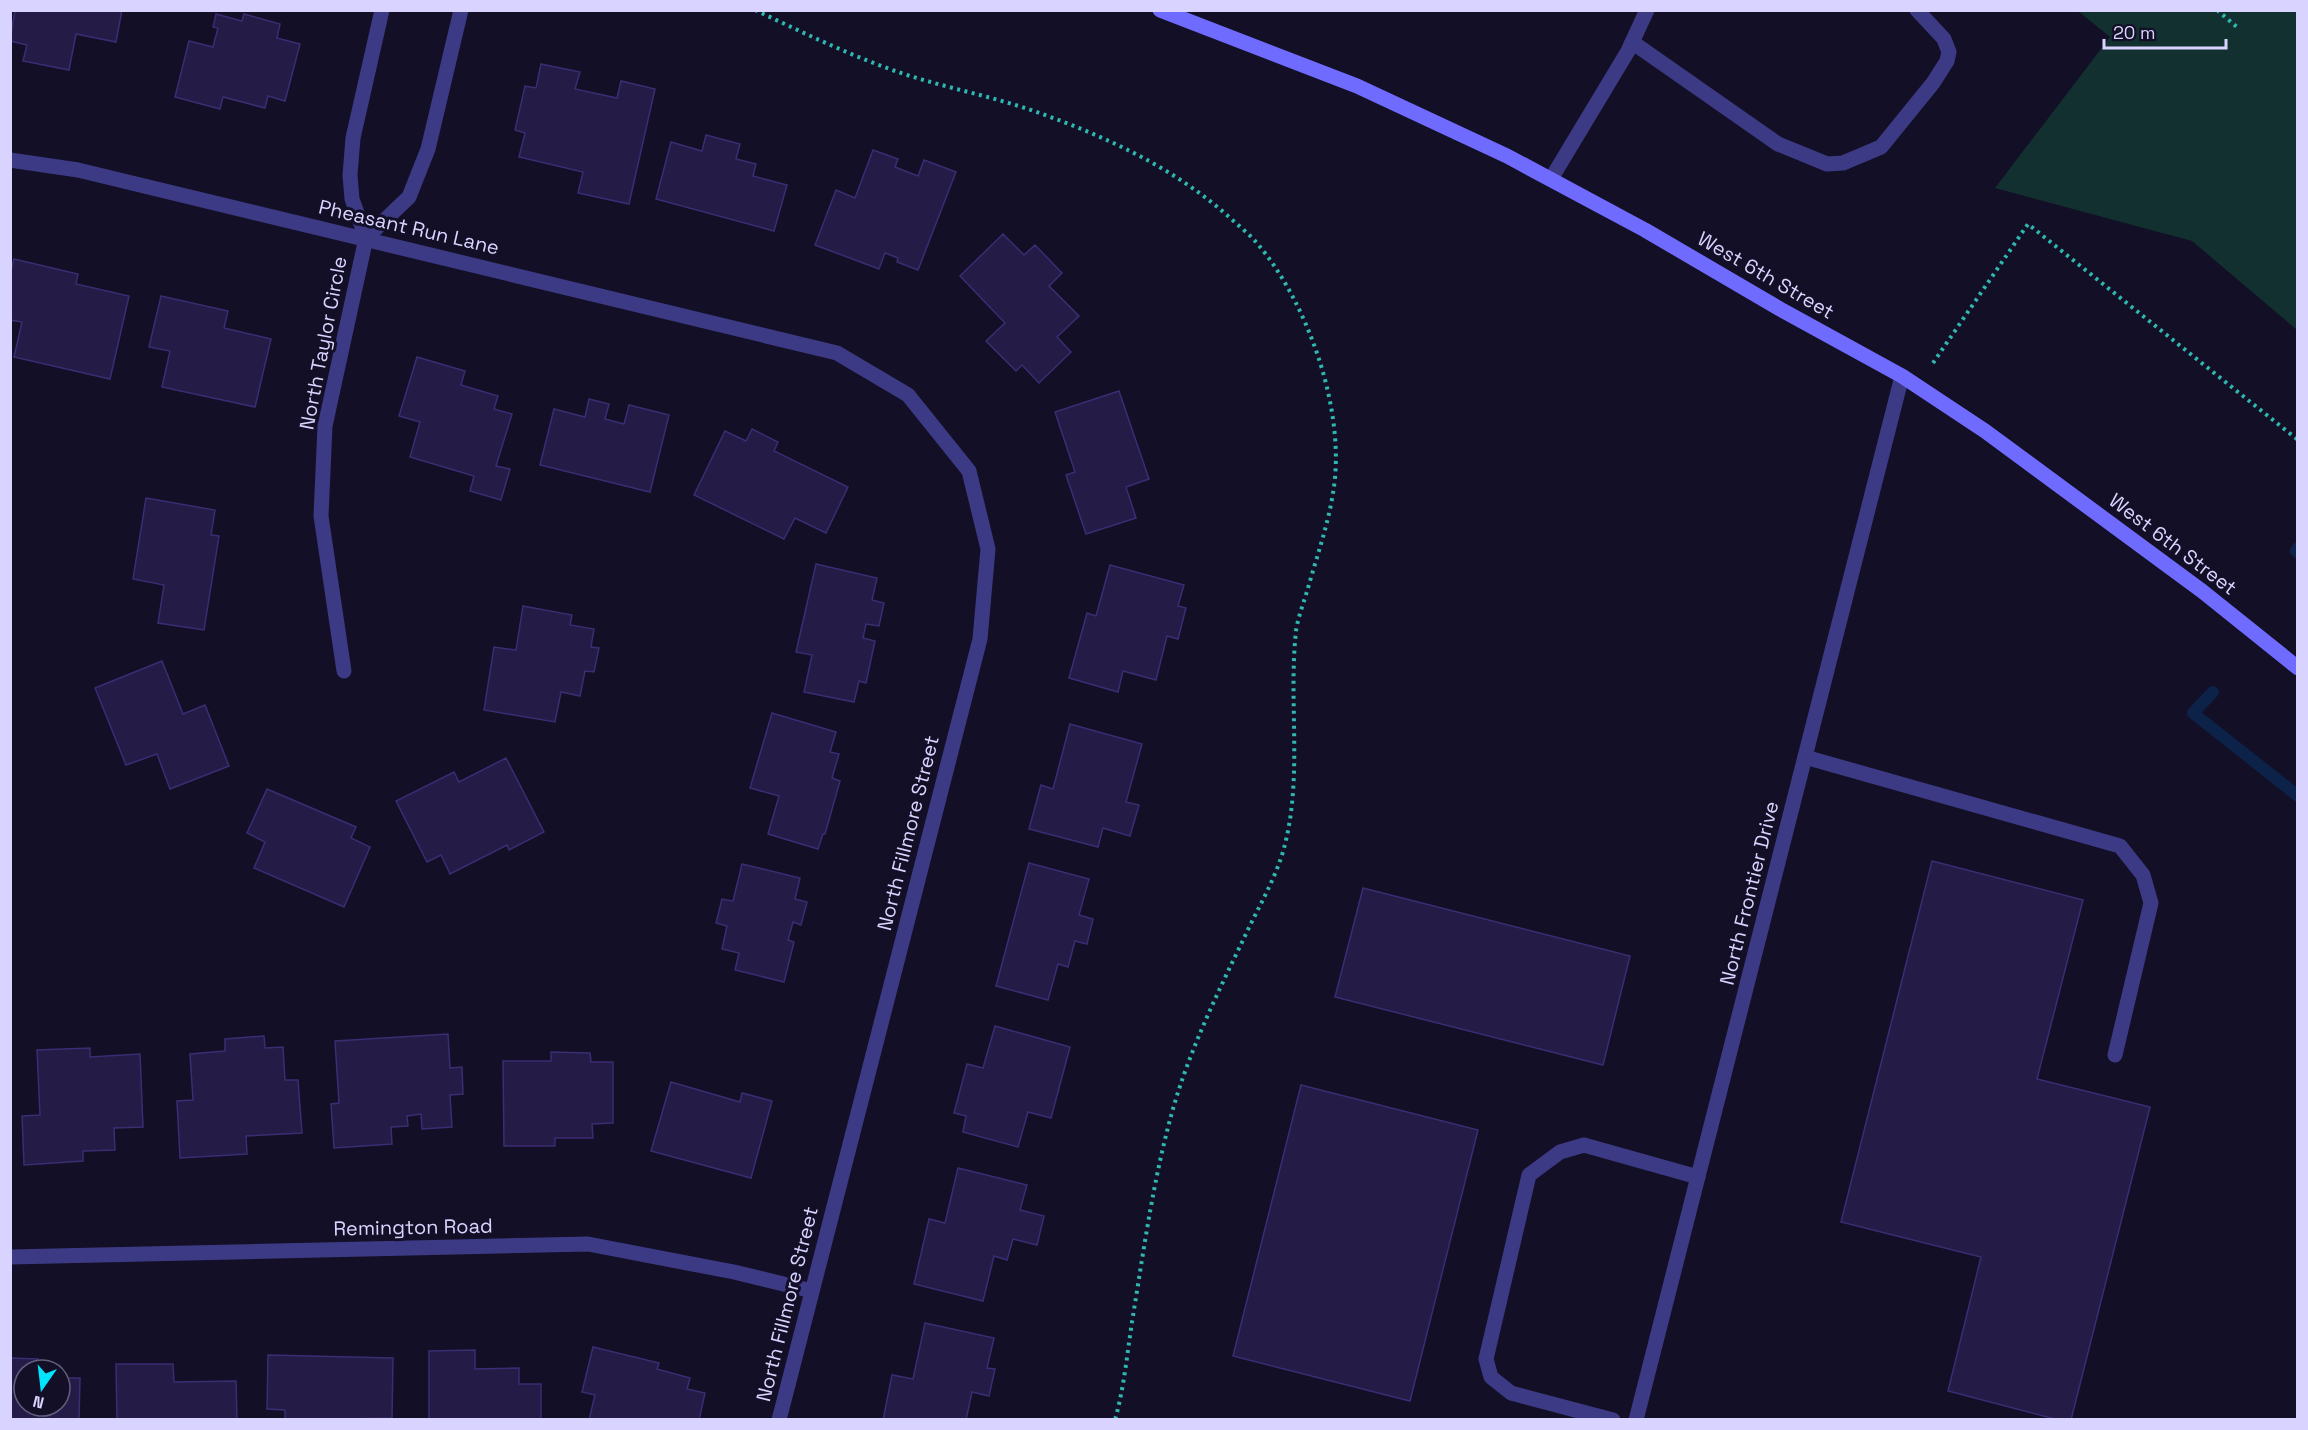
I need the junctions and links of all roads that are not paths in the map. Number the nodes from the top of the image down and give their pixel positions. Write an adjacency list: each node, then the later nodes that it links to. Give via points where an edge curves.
1 (382, 10): 9 (street, North Taylor Circle, via 353,138 350,175 352,199)
2 (461, 10): 9 (street, North Taylor Circle, via 428,149 409,197)
3 (1160, 10): 8 (main road, West 6th Street, via 1357,86)
4 (1647, 10): 6 (street)
5 (1917, 10): 6 (street, via 1944,39 1949,52 1947,61 1881,147 1843,163 1827,164 1778,144)
6 (1632, 42): 8 (street)
7 (10, 160): 9 (street, Pheasant Run Lane, via 78,170)
8 (1551, 178): 11 (main road, West 6th Street)
9 (366, 238): 10 (street, Pheasant Run Lane); 13 (street, North Taylor Circle, via 325,426 321,516)
10 (796, 342): 18 (street, North Fillmore Street, via 837,352 909,394 969,471 988,549 980,639)
11 (1902, 376): 12 (main road, West 6th Street, via 1985,431 2202,591); 14 (street, North Frontier Drive)
12 (2298, 668)
13 (344, 671)
14 (1805, 757): 15 (street, via 2120,846 2143,875 2151,903); 16 (street, North Frontier Drive)
15 (2115, 1055)
16 (1698, 1177): 20 (street, via 1584,1145 1560,1152 1529,1175 1486,1359 1491,1377 1511,1394); 21 (street, North Frontier Drive)
17 (10, 1257): 18 (street, Remington Road, via 588,1244)
18 (812, 1291): 19 (street, North Fillmore Street)
19 (779, 1419)
20 (1613, 1419)
21 (1636, 1419)

